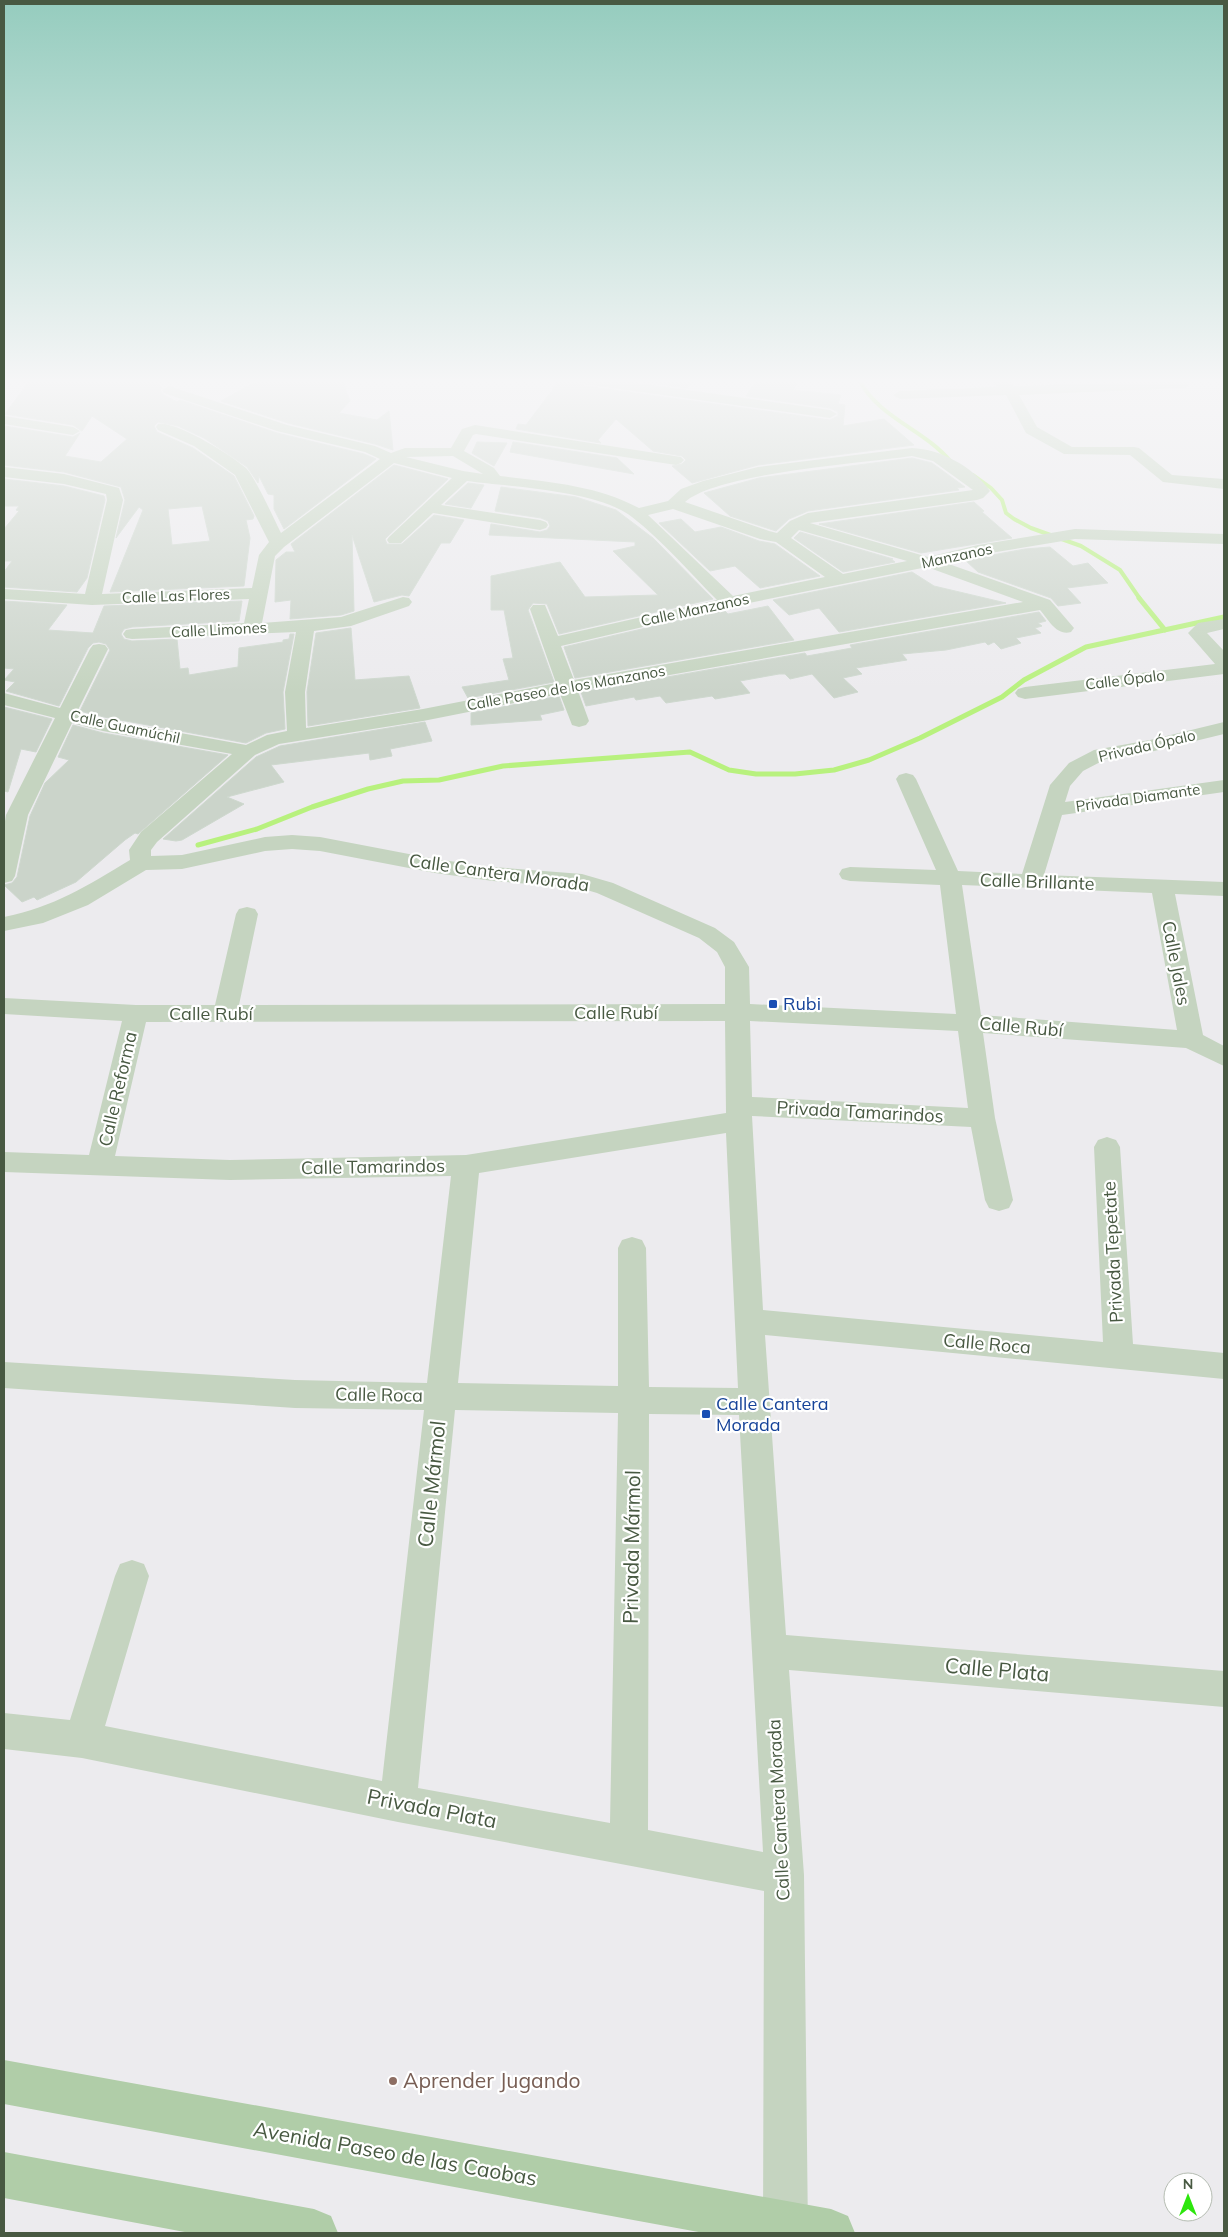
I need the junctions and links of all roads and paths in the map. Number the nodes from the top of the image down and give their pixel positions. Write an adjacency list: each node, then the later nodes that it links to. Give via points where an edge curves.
1 (86, 484): 23 (street, via 113,491 115,500)
2 (247, 484): 18 (street)
3 (356, 484): 18 (street)
4 (454, 484): 11 (street)
5 (524, 484): 12 (street, via 594,494)
6 (707, 484): 10 (street, via 687,492)
7 (976, 484): 13 (street, via 982,491 977,494 808,518)
8 (1221, 484): 9 (street)
9 (1224, 500)
10 (674, 504): 12 (street); 15 (street, via 766,536)
11 (429, 508): 14 (street); 17 (street)
12 (637, 513): 25 (street)
13 (796, 524): 15 (street); 19 (street)
14 (540, 525)
15 (781, 538): 20 (street)
16 (1224, 539): 19 (street, Manzanos, via 1075,534)
17 (395, 540)
18 (278, 543): 21 (street, via 267,556)
19 (928, 562): 20 (street, Manzanos); 26 (street)
20 (840, 580): 25 (street, Calle Manzanos)
21 (259, 593): 23 (street, Calle Las Flores); 31 (street)
22 (4, 594): 23 (street, Calle Las Flores)
23 (92, 600)
24 (403, 602): 29 (street, Calle Limones, via 345,622)
25 (729, 602): 33 (street, Calle Manzanos)
26 (1044, 604): 30 (street); 37 (street, Calle Paseo de los Manzanos)
27 (539, 609): 33 (street)
28 (1224, 624): 35 (street, via 1204,627 1197,633)
29 (306, 626): 31 (street, Calle Limones); 43 (street, via 295,692)
30 (1065, 628)
31 (252, 629): 32 (street, Calle Limones)
32 (132, 634)
33 (550, 643): 37 (street)
34 (99, 649): 40 (street)
35 (1224, 662)
36 (1224, 668): 38 (street, Calle Ópalo)
37 (566, 687): 41 (street); 43 (street, Calle Paseo de los Manzanos, via 423,715)
38 (1026, 693)
39 (4, 699): 40 (street, Calle Guamúchil)
40 (65, 715): 44 (street, Calle Guamúchil); 48 (street)
41 (579, 721)
42 (1224, 728): 47 (street, Privada Ópalo, via 1101,754 1076,767 1060,785)
43 (296, 735): 44 (street, Calle Paseo de los Manzanos, via 274,739)
44 (248, 751): 49 (street, Calle Paseo de los Manzanos, via 149,837 140,850)
45 (906, 779): 52 (street)
46 (1224, 786): 47 (street, Privada Diamante)
47 (1052, 810): 53 (street, Privada Ópalo)
48 (10, 816): 51 (street)
49 (141, 863): 57 (street, via 80,900 35,918); 59 (street, Calle Cantera Morada, via 182,862 265,844 292,842 493,874 582,881 699,929 726,947 737,967)
50 (850, 874): 52 (street, Calle Brillante)
51 (4, 876)
52 (950, 878): 53 (street, Calle Brillante); 62 (street)
53 (1031, 881): 54 (street, Calle Brillante)
54 (1162, 886): 55 (street, Calle Brillante); 63 (street, Calle Jales)
55 (1224, 889)
56 (247, 914): 61 (street)
57 (4, 924)
58 (4, 1006): 60 (street, Calle Rubí)
59 (739, 1012): 61 (street, Calle Rubí); 62 (street, Calle Rubí); 65 (street, Calle Cantera Morada)
60 (136, 1013): 61 (street, Calle Rubí); 69 (street, Calle Reforma)
61 (225, 1014)
62 (969, 1023): 63 (street, Calle Rubí); 66 (street)
63 (1191, 1040): 64 (street, Calle Rubí)
64 (1224, 1057)
65 (739, 1113): 66 (street, Privada Tamarindos); 70 (street, Calle Tamarindos); 73 (street, Calle Cantera Morada)
66 (982, 1118): 71 (street)
67 (1107, 1147): 74 (street, Privada Tepetate)
68 (4, 1162): 69 (street, Calle Tamarindos)
69 (100, 1164): 70 (street, Calle Tamarindos, via 230,1170)
70 (466, 1165): 77 (street, Calle Mármol)
71 (999, 1200)
72 (632, 1248): 78 (street, Privada Mármol)
73 (750, 1321): 74 (street, Calle Roca); 79 (street, Calle Cantera Morada)
74 (1119, 1356): 75 (street, Calle Roca)
75 (1224, 1366)
76 (4, 1375): 77 (street, Calle Roca, via 295,1394)
77 (441, 1396): 78 (street, Calle Roca); 85 (street, Calle Mármol)
78 (634, 1400): 79 (street, Calle Roca); 86 (street, Privada Mármol)
79 (754, 1402): 81 (street, Calle Cantera Morada)
80 (132, 1576): 84 (street)
81 (770, 1651): 82 (street, Calle Plata); 87 (street, Calle Cantera Morada)
82 (1224, 1689)
83 (4, 1731): 84 (street, Privada Plata)
84 (82, 1740): 85 (street, Privada Plata)
85 (398, 1804): 86 (street, Privada Plata)
86 (628, 1846): 87 (street, Privada Plata)
87 (784, 1874): 90 (street, Calle Cantera Morada)
88 (4, 2082): 90 (main road, Avenida Paseo de las Caobas)
89 (4, 2175): 91 (main road)
90 (786, 2229): 92 (main road, Avenida Paseo de las Caobas)
91 (314, 2233)
92 (831, 2233)

